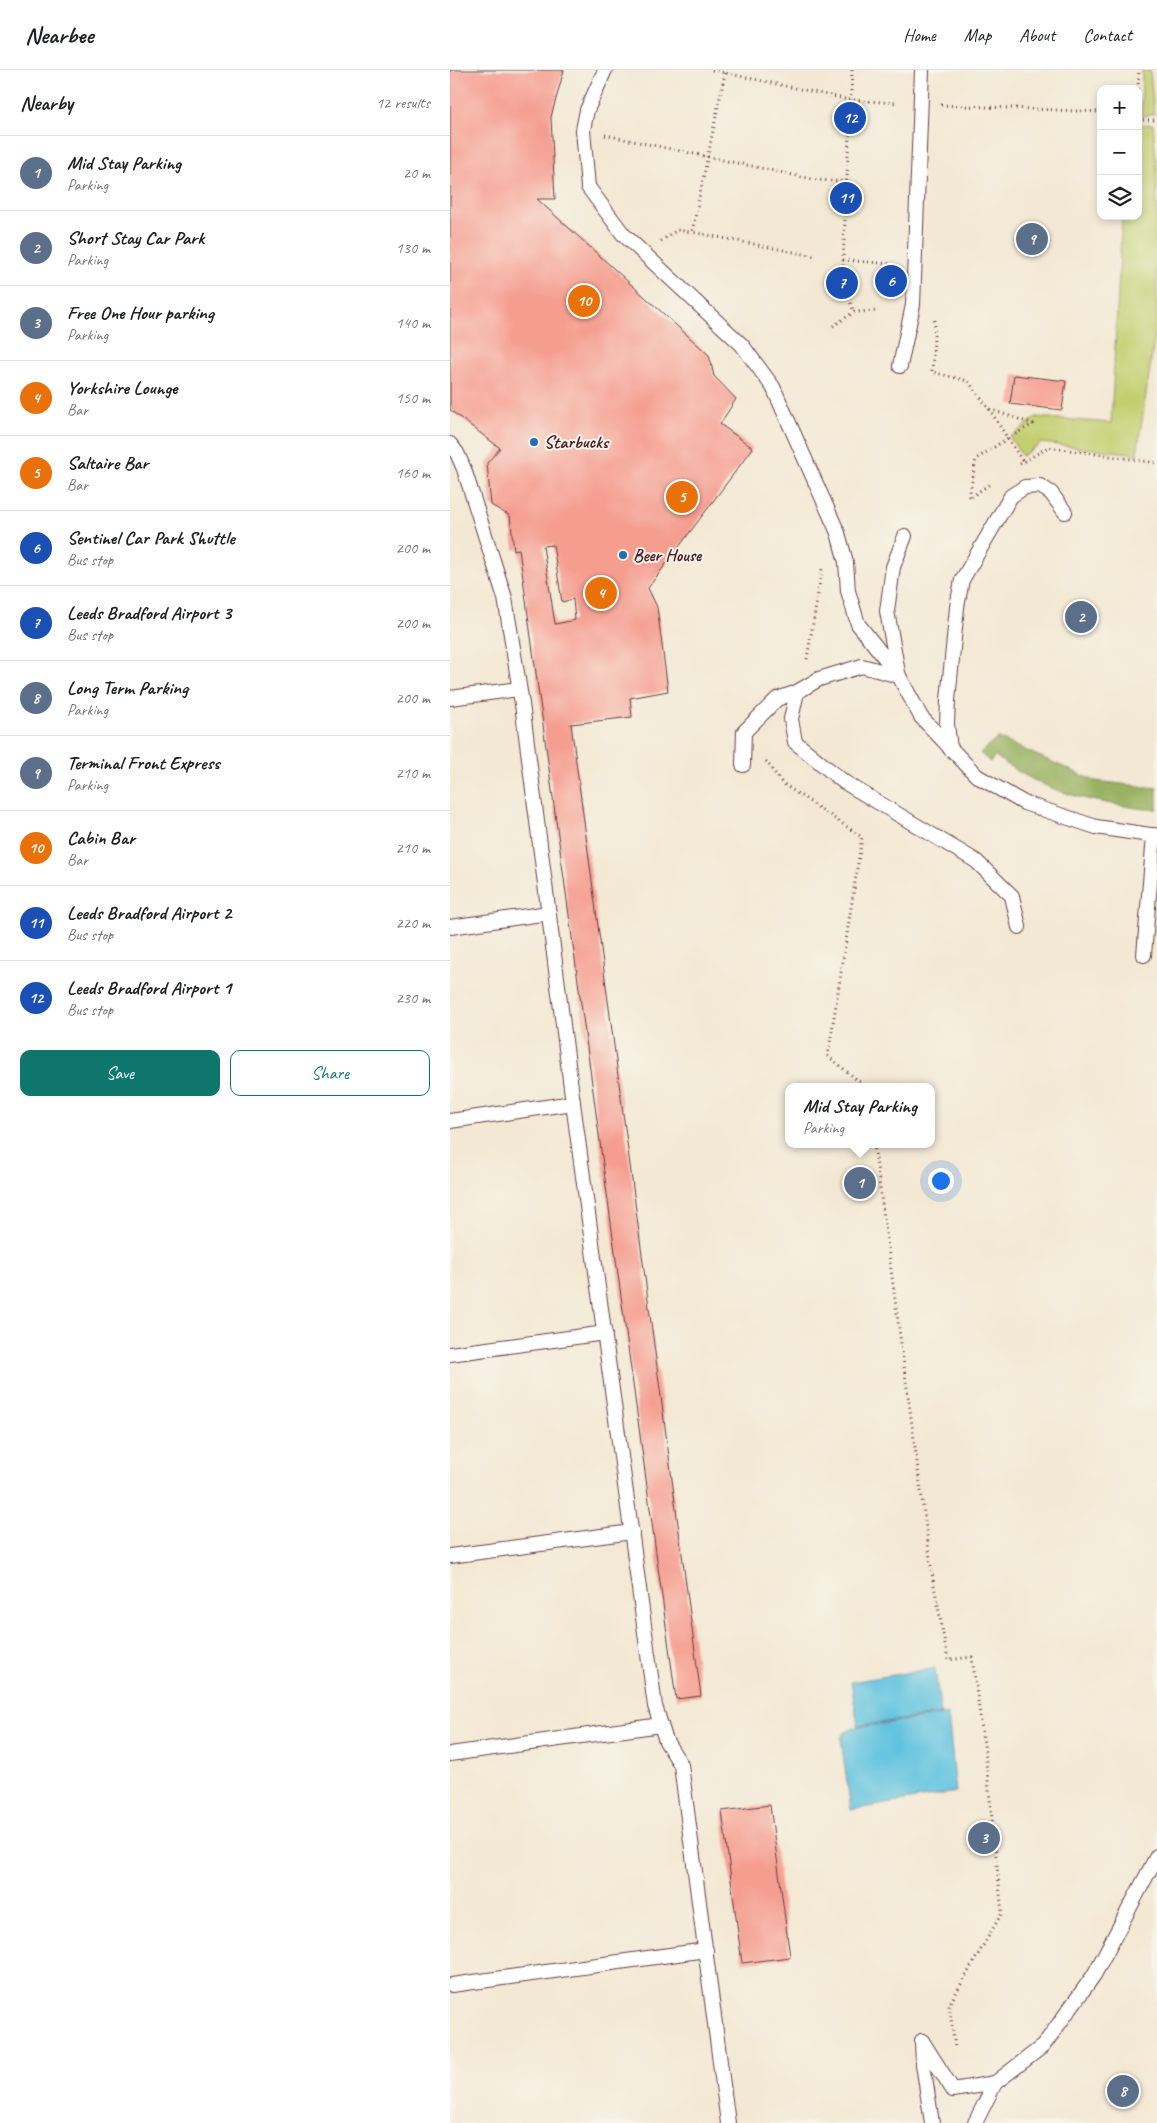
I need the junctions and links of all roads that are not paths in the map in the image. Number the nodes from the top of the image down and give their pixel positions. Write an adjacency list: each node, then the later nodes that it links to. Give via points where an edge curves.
1 (605, 70): 7 (lane, via 587,110 583,130 588,187 623,234 742,345 773,387 838,533 846,562 848,591 858,624)
2 (922, 70): 3 (lane, via 913,305)
3 (900, 366)
4 (450, 444): 8 (lane, via 464,469 505,598)
5 (1066, 512): 11 (lane, via 1051,492 1040,486 1025,487 1011,496 962,580 948,700)
6 (906, 536): 7 (lane, via 893,567 887,612)
7 (899, 676): 9 (lane, via 862,666 819,679); 11 (lane, via 921,718)
8 (519, 688): 10 (lane); 14 (lane)
9 (797, 692): 12 (lane, via 777,699 744,732); 16 (lane, via 791,719 795,742 844,782 976,861 1012,896)
10 (450, 698)
11 (950, 749): 13 (lane, via 978,776 1024,803 1096,827)
12 (743, 766)
13 (1156, 836): 17 (lane)
14 (549, 913): 15 (lane); 18 (lane)
15 (450, 927)
16 (1019, 927)
17 (1144, 955)
18 (572, 1103): 19 (lane); 20 (lane)
19 (450, 1121)
20 (605, 1333): 21 (lane); 22 (lane)
21 (450, 1354)
22 (632, 1532): 23 (lane); 24 (lane, via 655,1706)
23 (450, 1556)
24 (661, 1725): 25 (lane); 27 (lane, via 666,1741 681,1764)
25 (450, 1754)
26 (1157, 1856): 29 (lane, via 1094,1975 1043,2046)
27 (706, 1950): 28 (lane); 30 (lane)
28 (452, 1985)
29 (995, 2083): 31 (lane, via 953,2090 922,2041); 32 (lane)
30 (728, 2123)
31 (932, 2123)
32 (975, 2123)

